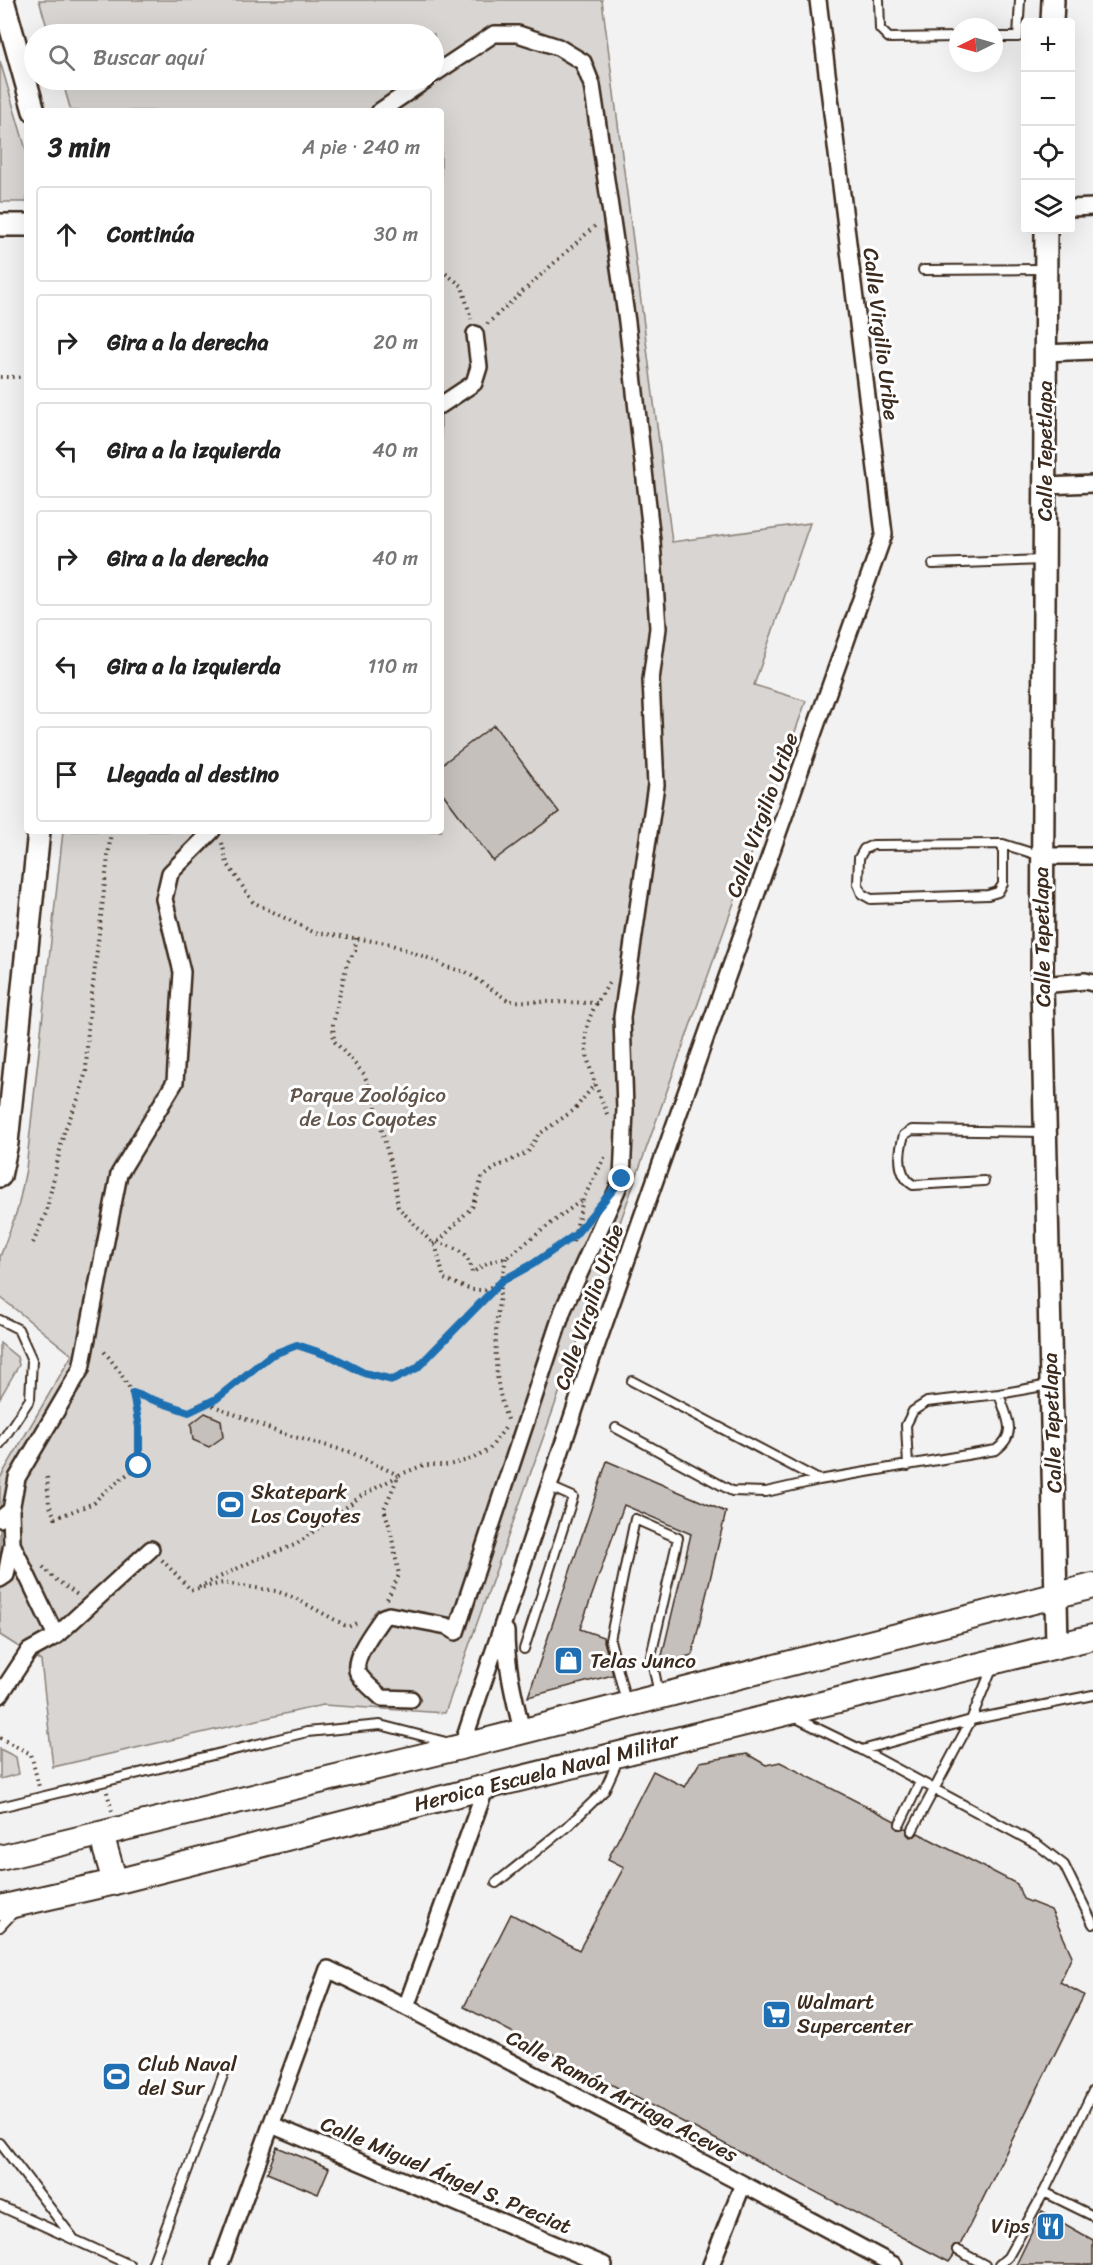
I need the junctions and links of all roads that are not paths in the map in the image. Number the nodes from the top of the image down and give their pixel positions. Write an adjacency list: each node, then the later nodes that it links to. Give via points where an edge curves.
1 (3, 0): 10 (street)
2 (818, 0): 48 (street, Calle Virgilio Uribe, via 884,534 591,1361)
3 (879, 0): 7 (lane, via 880,29 889,38)
4 (1020, 0): 8 (lane, via 1018,38)
5 (1053, 0): 6 (street)
6 (1052, 18)
7 (949, 38)
8 (1003, 38)
9 (444, 67): 64 (street, via 494,34 518,34 558,47 583,62 592,85 627,322 652,541 658,628 651,680 656,785 622,1017 622,1179 563,1310 456,1632 447,1626 389,1615 383,1617 358,1656 358,1674 382,1698)
10 (24, 75)
11 (28, 90): 13 (street)
12 (411, 90): 14 (street)
13 (33, 108)
14 (384, 108)
15 (1093, 207): 16 (street)
16 (1075, 208)
17 (0, 225): 18 (street)
18 (24, 225)
19 (1046, 234): 20 (street, Calle Tepetlapa)
20 (1046, 269): 21 (lane); 24 (street, Calle Tepetlapa)
21 (923, 270)
22 (475, 334): 25 (street, via 478,367 474,383)
23 (1093, 351): 24 (street)
24 (1046, 353): 27 (street, Calle Tepetlapa)
25 (444, 403)
26 (1093, 484): 27 (street)
27 (1046, 486): 28 (street, Calle Tepetlapa)
28 (1044, 560): 29 (lane); 33 (street, Calle Tepetlapa)
29 (933, 564)
30 (39, 834): 38 (street)
31 (217, 836): 49 (street, via 170,873 164,899 182,972 175,1082 119,1174 81,1369 17,1478)
32 (1004, 844): 32 (lane, via 1003,884 998,892 988,895 872,899 862,894 858,884 859,858 864,849 873,845); 33 (lane)
33 (1041, 856): 34 (street); 36 (street, Calle Tepetlapa)
34 (1093, 856)
35 (1093, 983): 36 (street)
36 (1042, 985): 37 (street, Calle Tepetlapa)
37 (1046, 1132): 39 (lane, via 912,1130 904,1135 901,1171 913,1185); 42 (street, Calle Tepetlapa)
38 (0, 1176)
39 (984, 1181)
40 (0, 1320): 45 (lane, via 18,1329 32,1360 30,1399)
41 (632, 1381): 47 (lane)
42 (1050, 1384): 43 (lane); 54 (street, Calle Tepetlapa)
43 (999, 1394): 46 (lane, via 927,1402 914,1411 906,1425); 46 (lane, via 1010,1430 1007,1442 996,1450)
44 (616, 1428): 47 (lane, via 732,1491 766,1492)
45 (0, 1444)
46 (908, 1466): 47 (lane)
47 (819, 1480)
48 (550, 1488): 55 (street, Calle Virgilio Uribe); 59 (lane, via 573,1497)
49 (6, 1515): 50 (street)
50 (12, 1544): 52 (street, via 6,1575); 56 (street)
51 (151, 1549): 56 (street)
52 (0, 1579)
53 (1093, 1586): 54 (main road)
54 (1057, 1594): 58 (street, Calle Tepetlapa); 63 (main road)
55 (506, 1619): 68 (street, Calle Virgilio Uribe, via 508,1663); 69 (street, Calle Virgilio Uribe)
56 (56, 1636): 61 (street, via 28,1651)
57 (1093, 1637): 58 (main road, Heroica Escuela Naval Militar)
58 (1057, 1644): 60 (main road, Heroica Escuela Naval Militar)
59 (524, 1649)
60 (996, 1660): 66 (main road, Heroica Escuela Naval Militar); 67 (lane)
61 (0, 1695)
62 (1093, 1695): 67 (lane)
63 (659, 1696): 65 (main road); 65 (lane, via 651,1656 678,1538 635,1519 610,1640)
64 (411, 1699)
65 (626, 1704): 68 (main road)
66 (784, 1712): 70 (lane); 71 (main road, Heroica Escuela Naval Militar)
67 (971, 1720): 70 (lane); 74 (lane)
68 (522, 1731): 69 (main road)
69 (462, 1746): 75 (lane, via 380,1725 307,1732); 78 (main road)
70 (862, 1750): 72 (lane)
71 (621, 1753): 73 (main road, Heroica Escuela Naval Militar); 81 (lane, via 604,1791 570,1824)
72 (920, 1782): 74 (lane); 76 (lane)
73 (486, 1787): 80 (main road, Heroica Escuela Naval Militar); 85 (street)
74 (934, 1790): 77 (lane); 83 (lane, via 1016,1832 1064,1865)
75 (0, 1808)
76 (900, 1824)
77 (912, 1830)
78 (101, 1834): 79 (main road); 80 (main road)
79 (0, 1857)
80 (115, 1882): 82 (main road, Heroica Escuela Naval Militar)
81 (496, 1883)
82 (11, 1905): 84 (lane)
83 (1093, 1924)
84 (0, 1927)
85 (406, 2007): 88 (street, Calle Ramón Arriaga Aceves, via 328,1969); 90 (street, Calle Ramón Arriaga Aceves)
86 (225, 2070): 97 (lane)
87 (1093, 2091): 91 (lane)
88 (272, 2125): 98 (street); 99 (street, Calle Miguel Ángel S. Preciat)
89 (0, 2143): 94 (lane)
90 (743, 2184): 100 (street); 101 (street, Calle Ramón Arriaga Aceves)
91 (1044, 2192): 93 (lane); 103 (lane, via 1008,2257)
92 (0, 2206): 94 (lane)
93 (1093, 2216)
94 (74, 2239): 96 (lane)
95 (957, 2250): 102 (lane)
96 (130, 2265)
97 (153, 2265)
98 (220, 2265)
99 (604, 2265)
100 (711, 2265)
101 (894, 2265)
102 (985, 2265)
103 (999, 2265)

